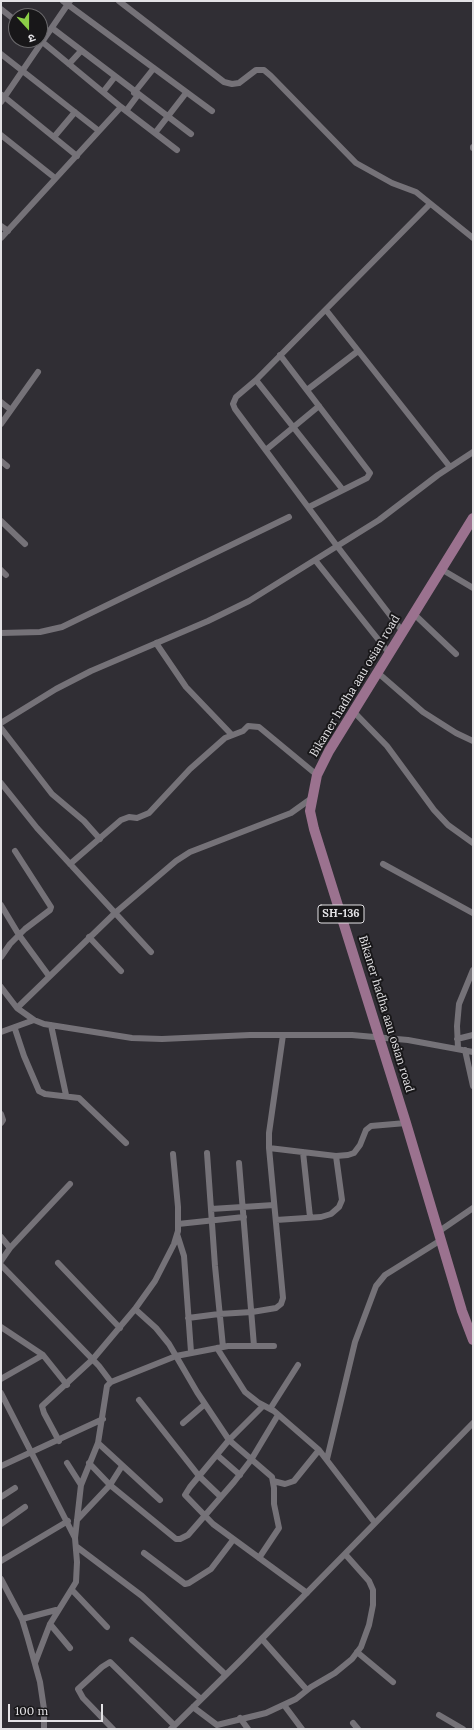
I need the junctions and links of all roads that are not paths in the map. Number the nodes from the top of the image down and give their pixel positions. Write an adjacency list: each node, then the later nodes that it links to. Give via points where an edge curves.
1 (118, 1): 29 (street, via 224,82 239,83 256,70 264,70 356,163 392,184 416,192)
2 (67, 2): 3 (street); 10 (street)
3 (52, 28): 4 (street); 7 (street)
4 (48, 33)
5 (48, 47): 9 (street)
6 (36, 48): 11 (street)
7 (81, 51): 9 (street); 12 (street)
8 (1, 54): 11 (street)
9 (69, 64): 13 (street)
10 (154, 68): 14 (street); 15 (street)
11 (23, 69): 16 (street); 19 (street)
12 (114, 78): 13 (street); 15 (street)
13 (103, 92): 17 (street)
14 (186, 93): 18 (street); 20 (street)
15 (136, 94): 17 (street); 20 (street)
16 (2, 98): 25 (street)
17 (124, 109): 21 (street); 22 (street)
18 (212, 111)
19 (75, 112): 21 (street); 25 (street)
20 (168, 117): 22 (street); 23 (street)
21 (99, 131): 27 (street)
22 (155, 133): 26 (street)
23 (191, 134)
24 (1, 135): 28 (street)
25 (54, 137): 27 (street)
26 (177, 150)
27 (77, 156): 28 (street)
28 (55, 178): 31 (street)
29 (429, 205): 33 (street); 34 (street)
30 (1, 226): 31 (street)
31 (8, 230): 32 (street)
32 (1, 238)
33 (473, 238)
34 (326, 310): 35 (street); 36 (street)
35 (358, 351): 39 (street); 49 (street)
36 (280, 355): 38 (street); 39 (street)
37 (38, 372): 42 (street)
38 (256, 380): 44 (street); 45 (street, via 233,404)
39 (307, 390): 41 (street)
40 (1, 402): 42 (street)
41 (319, 406): 44 (street); 50 (street, via 370,473 367,478)
42 (11, 410): 43 (street)
43 (1, 424)
44 (294, 427): 45 (street); 50 (street)
45 (267, 450): 51 (street)
46 (473, 452): 49 (street)
47 (1, 461): 48 (street)
48 (7, 466)
49 (450, 466): 56 (street, via 379,520)
50 (343, 490): 51 (street)
51 (309, 507): 56 (street)
52 (289, 517): 64 (street, via 62,627 40,632)
53 (473, 518): 58 (main road, Bikaner hadha aau osian road / SH-136)
54 (1, 521): 55 (street)
55 (25, 544)
56 (337, 546): 57 (street); 63 (street)
57 (315, 560): 65 (street, via 250,601); 66 (street)
58 (441, 569): 61 (street); 62 (main road, Bikaner hadha aau osian road / SH-136)
59 (1, 570): 60 (street)
60 (6, 575)
61 (473, 588)
62 (414, 614): 63 (main road, Bikaner hadha aau osian road / SH-136); 67 (street)
63 (402, 632): 66 (main road, Bikaner hadha aau osian road / SH-136)
64 (1, 633)
65 (156, 643): 70 (street, via 56,689); 72 (street, via 186,687)
66 (389, 653): 68 (main road, Bikaner hadha aau osian road / SH-136)
67 (456, 654)
68 (377, 672): 69 (main road, Bikaner hadha aau osian road / SH-136); 73 (street, via 424,712)
69 (353, 711): 74 (main road, Bikaner hadha aau osian road / SH-136); 78 (street, via 386,746 434,810 448,825)
70 (1, 723)
71 (1, 728): 77 (street, via 52,794 84,821)
72 (231, 734): 74 (street, via 238,733 248,726 259,728); 77 (street, via 190,768 149,813 137,818 125,818)
73 (473, 741)
74 (317, 775): 76 (main road, Bikaner hadha aau osian road / SH-136)
75 (1, 784): 80 (street)
76 (312, 798): 83 (street, via 291,813 190,852); 100 (main road, Bikaner hadha aau osian road / SH-136, via 310,811 314,829)
77 (100, 839): 80 (street)
78 (473, 843)
79 (15, 851): 85 (street, via 51,907)
80 (70, 864): 83 (street)
81 (383, 864): 84 (street)
82 (1, 905): 85 (street)
83 (115, 912): 86 (street); 87 (street)
84 (473, 913)
85 (19, 934): 88 (street); 91 (street)
86 (89, 937): 90 (street); 91 (street)
87 (151, 952)
88 (1, 958)
89 (473, 970): 101 (street, via 459,1004)
90 (121, 971)
91 (50, 976): 93 (street)
92 (1, 987): 93 (street)
93 (17, 1008): 94 (street)
94 (34, 1020): 95 (street); 96 (street)
95 (51, 1025): 98 (street, via 132,1038); 106 (street)
96 (15, 1028): 97 (street); 106 (street, via 39,1091 45,1094)
97 (1, 1032)
98 (283, 1035): 100 (street); 111 (street)
99 (473, 1035): 101 (street)
100 (379, 1037): 102 (street); 109 (main road, Bikaner hadha aau osian road / SH-136)
101 (457, 1039): 102 (street)
102 (458, 1048): 103 (street)
103 (465, 1050): 104 (street); 105 (street)
104 (473, 1052)
105 (473, 1086)
106 (66, 1095): 110 (street, via 84,1102)
107 (1, 1114): 108 (street)
108 (1, 1123)
109 (406, 1123): 115 (street, via 371,1126 366,1130 354,1153); 128 (main road, Bikaner hadha aau osian road / SH-136)
110 (126, 1143)
111 (269, 1148): 112 (street); 118 (street)
112 (302, 1152): 115 (street); 123 (street)
113 (207, 1153): 121 (street)
114 (173, 1154): 126 (street)
115 (336, 1156): 123 (street, via 342,1203 340,1208 331,1214)
116 (239, 1163): 119 (street)
117 (70, 1184): 130 (street)
118 (274, 1205): 119 (street); 124 (street)
119 (244, 1206): 121 (street); 122 (street)
120 (473, 1208): 128 (street)
121 (211, 1210): 125 (street)
122 (244, 1217): 125 (street); 135 (street)
123 (310, 1218): 124 (street)
124 (276, 1220): 135 (street, via 283,1298 276,1308)
125 (212, 1221): 126 (street); 136 (street)
126 (178, 1224): 127 (street)
127 (177, 1234): 134 (street, via 162,1268); 137 (street, via 184,1256)
128 (440, 1236): 140 (main road, Bikaner hadha aau osian road / SH-136); 168 (street, via 385,1275 376,1286 355,1342)
129 (1, 1237): 130 (street)
130 (10, 1248): 131 (street)
131 (1, 1261)
132 (58, 1264): 139 (street)
133 (1, 1265): 147 (street)
134 (135, 1309): 139 (street); 146 (street, via 156,1328)
135 (252, 1312): 136 (street); 141 (street)
136 (219, 1314): 137 (street); 143 (street)
137 (188, 1318): 144 (street)
138 (1, 1327): 145 (street)
139 (120, 1328): 147 (street)
140 (473, 1340)
141 (254, 1346): 142 (street); 143 (street)
142 (274, 1346)
143 (220, 1347): 144 (street); 155 (street, via 243,1389)
144 (191, 1352): 146 (street)
145 (43, 1356): 149 (street); 151 (street)
146 (176, 1356): 150 (street); 154 (street)
147 (93, 1360): 150 (street); 151 (street)
148 (298, 1365): 156 (street)
149 (1, 1379)
150 (111, 1382): 158 (street, via 104,1393)
151 (67, 1385): 161 (street, via 42,1406)
152 (1, 1393): 165 (street)
153 (140, 1400): 174 (street)
154 (205, 1404): 159 (street); 162 (street)
155 (263, 1406): 156 (street); 162 (street)
156 (270, 1409): 157 (street)
157 (278, 1415): 164 (street); 167 (street)
158 (103, 1419): 161 (street); 163 (street)
159 (182, 1423)
160 (473, 1423): 186 (street)
161 (59, 1440): 165 (street)
162 (229, 1440): 166 (street); 167 (street)
163 (98, 1443): 170 (street); 172 (street)
164 (319, 1450): 168 (street); 175 (street, via 294,1481 285,1484)
165 (32, 1452): 171 (street); 185 (street)
166 (217, 1456): 173 (street); 174 (street)
167 (251, 1460): 173 (street); 175 (street, via 268,1473)
168 (327, 1460): 186 (street)
169 (67, 1463): 176 (street)
170 (89, 1463): 176 (street); 177 (street)
171 (1, 1466)
172 (122, 1466): 177 (street); 181 (street)
173 (240, 1475): 180 (street)
174 (199, 1476): 180 (street); 183 (street, via 185,1495)
175 (273, 1481): 193 (street, via 279,1528)
176 (81, 1485): 184 (street)
177 (110, 1485): 183 (street, via 176,1539 188,1535); 184 (street)
178 (15, 1488): 179 (street)
179 (1, 1497)
180 (221, 1497): 183 (street)
181 (160, 1500)
182 (25, 1506): 187 (street)
183 (205, 1516): 189 (street)
184 (77, 1520): 188 (street)
185 (68, 1521): 188 (street); 194 (street)
186 (375, 1523): 192 (street)
187 (1, 1524)
188 (75, 1538): 190 (street)
189 (233, 1540): 191 (street, via 211,1569 185,1584); 193 (street)
190 (77, 1547): 196 (street, via 77,1574); 207 (street, via 142,1596)
191 (144, 1553)
192 (345, 1554): 197 (street); 205 (street, via 369,1581 372,1590 373,1605 369,1625)
193 (259, 1558): 197 (street)
194 (1, 1561)
195 (1, 1579): 199 (street)
196 (72, 1590): 198 (street); 201 (street)
197 (307, 1592): 202 (street)
198 (56, 1610): 199 (street); 200 (street)
199 (22, 1619): 206 (street)
200 (50, 1624): 204 (street); 206 (street)
201 (107, 1626)
202 (262, 1639): 207 (street); 209 (street)
203 (132, 1640): 210 (street)
204 (70, 1648)
205 (357, 1652): 208 (street); 209 (street, via 335,1673)
206 (35, 1663): 219 (street, via 44,1710)
207 (226, 1675): 210 (street)
208 (393, 1682)
209 (307, 1690): 211 (street)
210 (201, 1699): 212 (street)
211 (284, 1705): 214 (street, via 266,1714); 222 (street)
212 (193, 1707): 216 (street); 217 (street)
213 (439, 1715): 224 (street)
214 (240, 1718): 218 (street); 221 (street)
215 (353, 1723): 223 (street)
216 (212, 1726): 218 (street)
217 (172, 1727): 220 (street, via 110,1662 102,1666 78,1689 82,1698)
218 (224, 1727)
219 (44, 1729)
220 (113, 1729)
221 (248, 1729)
222 (302, 1729)
223 (358, 1729)
224 (463, 1729)

